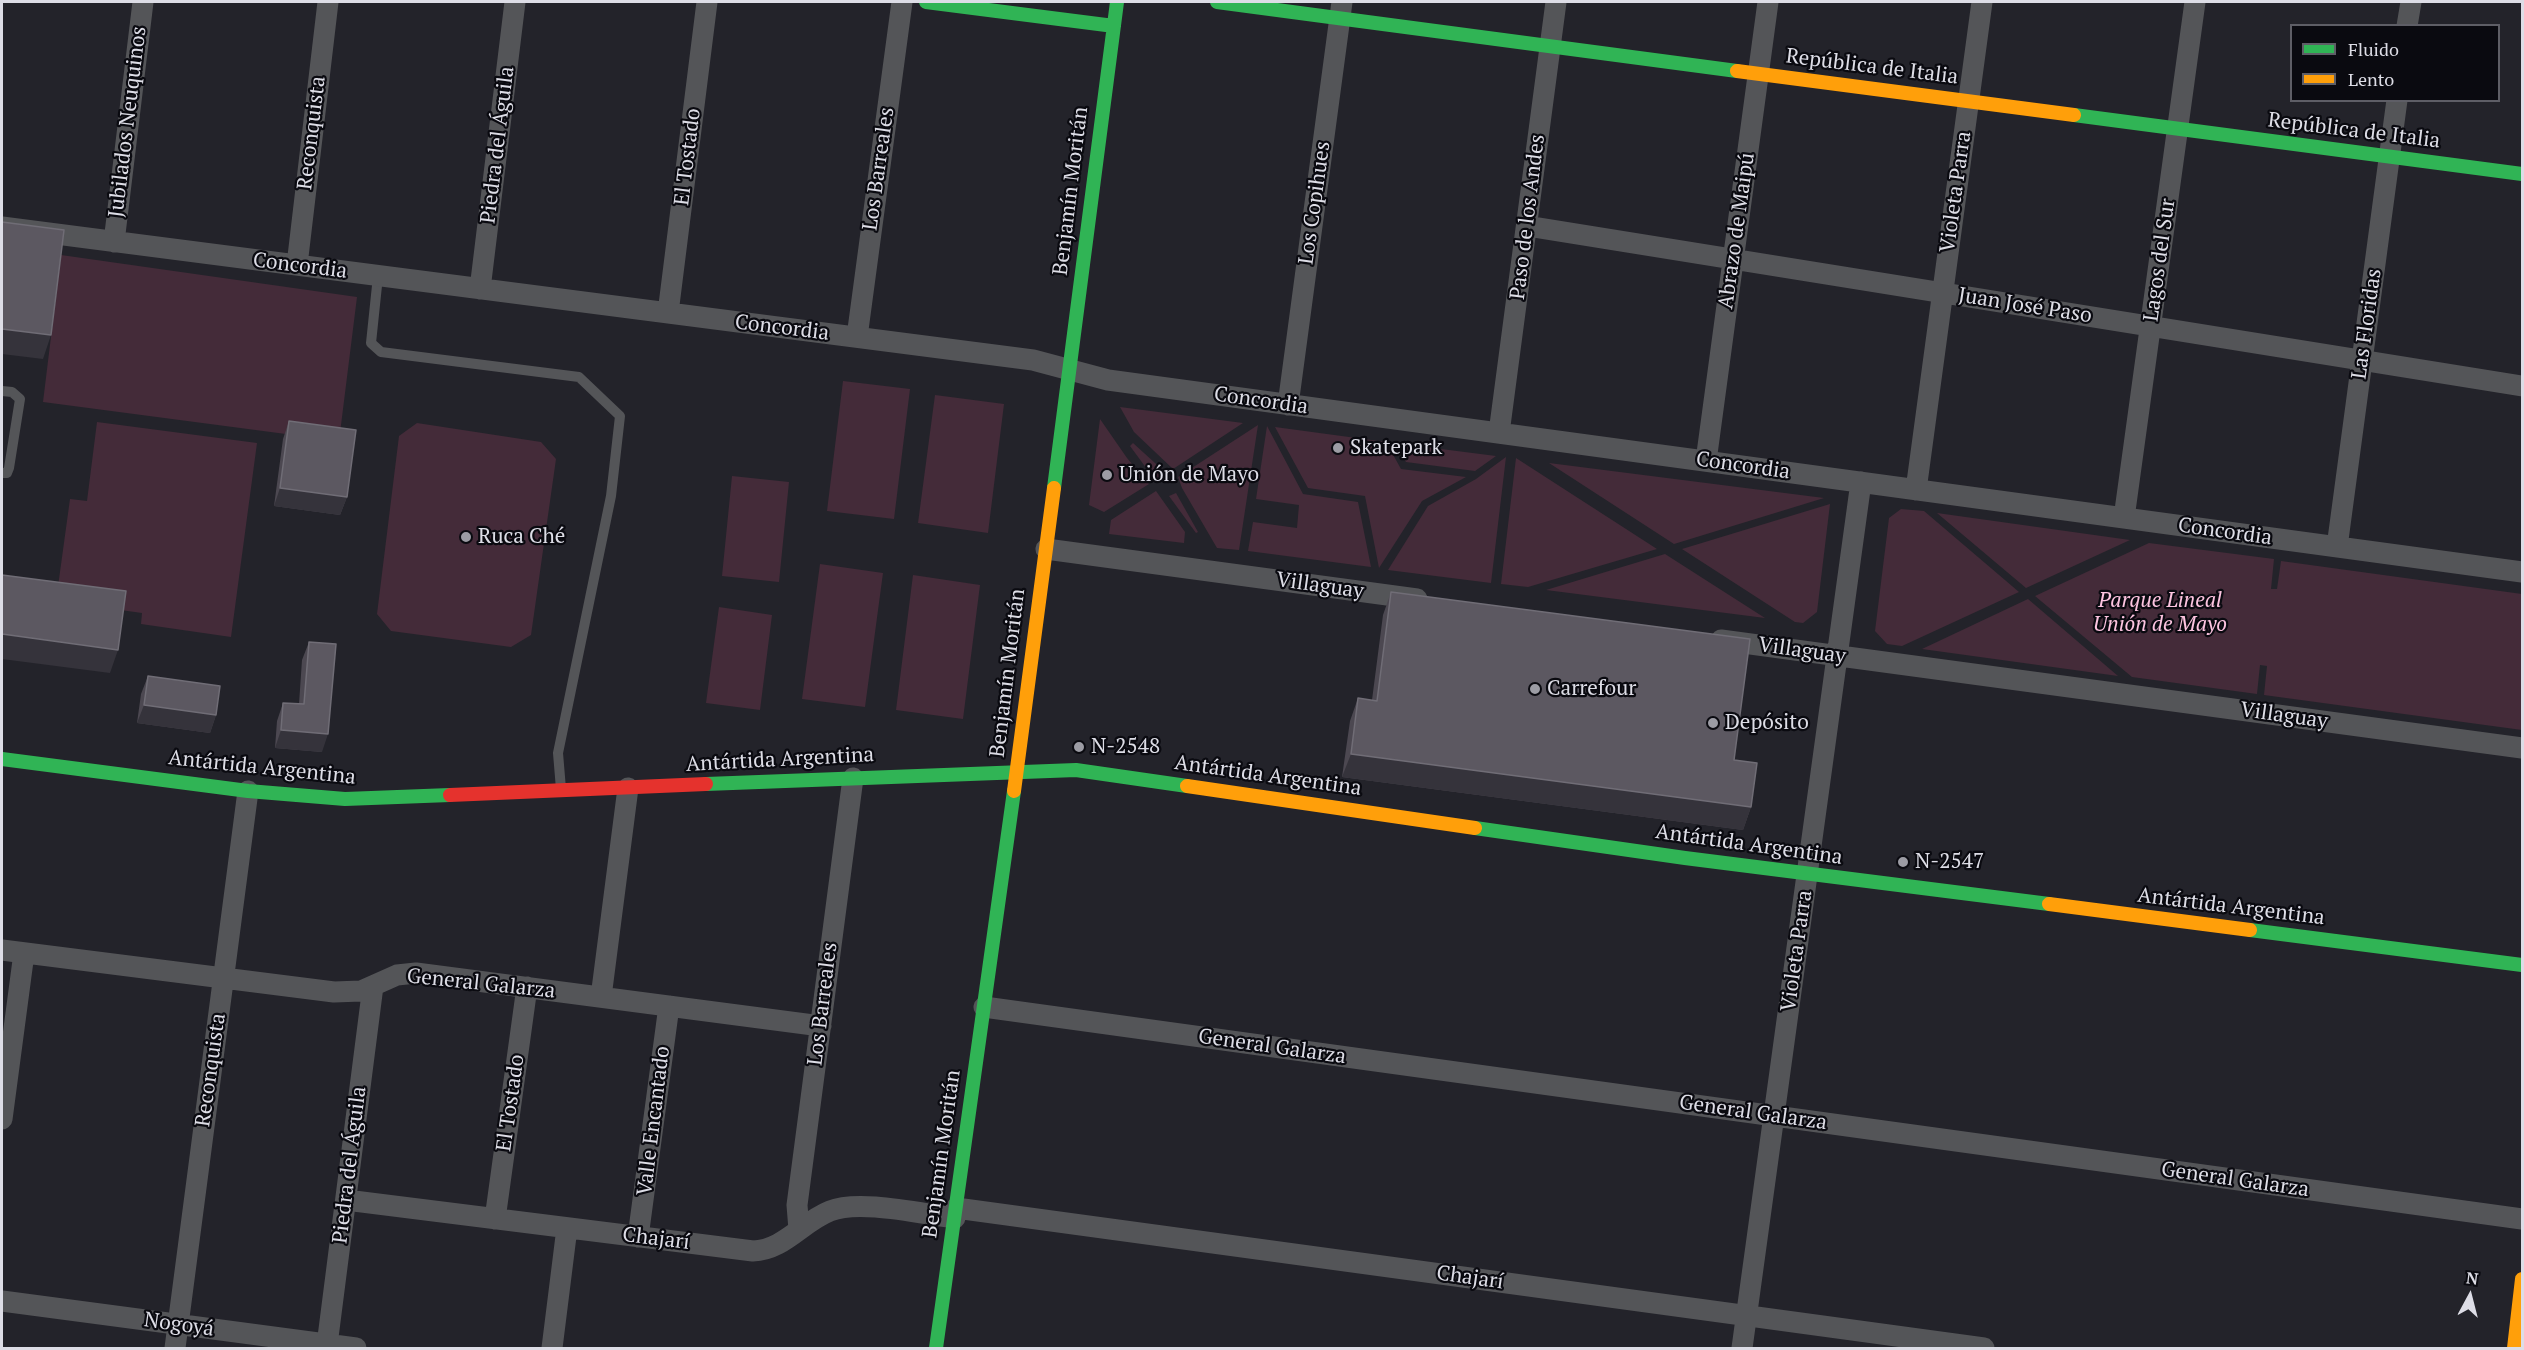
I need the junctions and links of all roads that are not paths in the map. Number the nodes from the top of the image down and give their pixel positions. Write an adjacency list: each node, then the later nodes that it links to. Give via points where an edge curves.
1 (143, 2): 26 (street, Jubilados Neuquinos)
2 (328, 2): 28 (street, Reconquista)
3 (515, 2): 30 (street, Piedra del Águila)
4 (707, 2): 32 (street, El Tostado)
5 (902, 2): 34 (street, Los Barreales)
6 (926, 2): 16 (street)
7 (1117, 2): 16 (street, Benjamín Moritán)
8 (1217, 2): 14 (street, República de Italia)
9 (1556, 2): 17 (street, Paso de los Andes)
10 (1768, 2): 18 (street, Abrazo de Maipú)
11 (1982, 2): 19 (street, Violeta Parra)
12 (2196, 2): 21 (street, Lagos del Sur)
13 (2410, 2): 15 (street)
14 (1341, 10): 17 (street, República de Italia); 39 (street, Los Copihues)
15 (2407, 24)
16 (1114, 26): 36 (street, Benjamín Moritán)
17 (1550, 46): 18 (street, República de Italia); 24 (street, Paso de los Andes)
18 (1758, 73): 19 (street, República de Italia); 27 (street, Abrazo de Maipú)
19 (1969, 101): 21 (street, República de Italia); 31 (street, Violeta Parra)
20 (2397, 102): 22 (street, Las Floridas)
21 (2178, 129): 22 (street, República de Italia); 33 (street, Lagos del Sur)
22 (2390, 156): 23 (street, República de Italia); 35 (street, Las Floridas)
23 (2523, 174)
24 (1527, 226): 27 (street, Juan José Paso); 40 (street, Paso de los Andes)
25 (2, 227): 26 (street, Concordia)
26 (114, 242): 28 (street, Concordia)
27 (1733, 259): 31 (street, Juan José Paso); 41 (street, Abrazo de Maipú)
28 (297, 266): 29 (street, Concordia)
29 (378, 276): 30 (street, Concordia); 57 (lane, via 371,343 381,352 579,377 620,416 611,496 558,753)
30 (480, 289): 32 (street, Concordia)
31 (1943, 293): 33 (street, Juan José Paso); 44 (street, Violeta Parra)
32 (668, 313): 34 (street, Concordia)
33 (2151, 326): 35 (street, Juan José Paso); 45 (street, Lagos del Sur)
34 (857, 338): 36 (street, Concordia, via 1033,360)
35 (2362, 360): 37 (street, Juan José Paso); 46 (street, Las Floridas)
36 (1069, 370): 39 (street, Concordia, via 1097,379); 47 (street, Benjamín Moritán)
37 (2523, 386)
38 (2, 391): 42 (lane, via 12,392 20,399 9,468)
39 (1288, 405): 40 (street, Concordia)
40 (1499, 434): 41 (street, Concordia)
41 (1706, 461): 43 (street, Concordia)
42 (2, 473)
43 (1861, 482): 44 (street, Concordia); 51 (street, Violeta Parra)
44 (1916, 490): 45 (street, Concordia)
45 (2124, 518): 46 (street, Concordia)
46 (2337, 547): 48 (street, Concordia)
47 (1046, 549): 49 (street, Villaguay); 54 (street, Benjamín Moritán)
48 (2523, 572)
49 (1435, 601)
50 (1707, 638): 51 (street, Villaguay)
51 (1837, 656): 52 (street, Villaguay); 59 (street, Violeta Parra)
52 (2523, 748)
53 (2, 759): 58 (street, Antártida Argentina)
54 (1017, 771): 55 (street, Antártida Argentina); 59 (street, Antártida Argentina, via 1098,772); 68 (street, Benjamín Moritán)
55 (853, 778): 56 (street, Antártida Argentina); 69 (street, Los Barreales)
56 (628, 788): 57 (street, Antártida Argentina); 66 (street)
57 (561, 790): 58 (street, Antártida Argentina, via 345,799)
58 (248, 791): 63 (street, Reconquista)
59 (1807, 874): 62 (street, Antártida Argentina); 70 (street, Violeta Parra)
60 (2, 950): 61 (street, General Galarza)
61 (24, 953): 63 (street, General Galarza); 71 (street)
62 (2523, 965)
63 (224, 978): 64 (street, General Galarza, via 334,992 361,991); 83 (street, Reconquista)
64 (373, 986): 65 (street, General Galarza, via 407,973); 72 (street, Piedra del Águila)
65 (527, 987): 66 (street, General Galarza); 74 (street, El Tostado)
66 (601, 997): 67 (street, General Galarza)
67 (669, 1006): 69 (street, General Galarza); 78 (street, Valle Encantado)
68 (984, 1008): 70 (street, General Galarza); 73 (street, Benjamín Moritán)
69 (820, 1026): 77 (street, Los Barreales, via 797,1205)
70 (1774, 1116): 75 (street, General Galarza); 81 (street, Violeta Parra)
71 (2, 1119)
72 (346, 1200): 74 (street, Chajarí); 84 (street, Piedra del Águila)
73 (955, 1213): 77 (street, Chajarí, via 848,1206 828,1211); 81 (street, Chajarí); 88 (street, Benjamín Moritán)
74 (495, 1219): 76 (street, Chajarí)
75 (2523, 1219)
76 (567, 1228): 78 (street, Chajarí); 87 (street)
77 (799, 1230): 78 (street, Chajarí, via 762,1251)
78 (638, 1237)
79 (2523, 1279): 82 (street)
80 (2, 1301): 83 (street, Nogoyá)
81 (1747, 1316): 89 (street, Violeta Parra); 90 (street, Chajarí)
82 (2520, 1318): 91 (street)
83 (178, 1325): 84 (street, Nogoyá); 85 (street, Reconquista)
84 (327, 1345): 86 (street, Nogoyá)
85 (175, 1348)
86 (356, 1348)
87 (552, 1348)
88 (936, 1348)
89 (1742, 1348)
90 (1984, 1348)
91 (2514, 1348)

